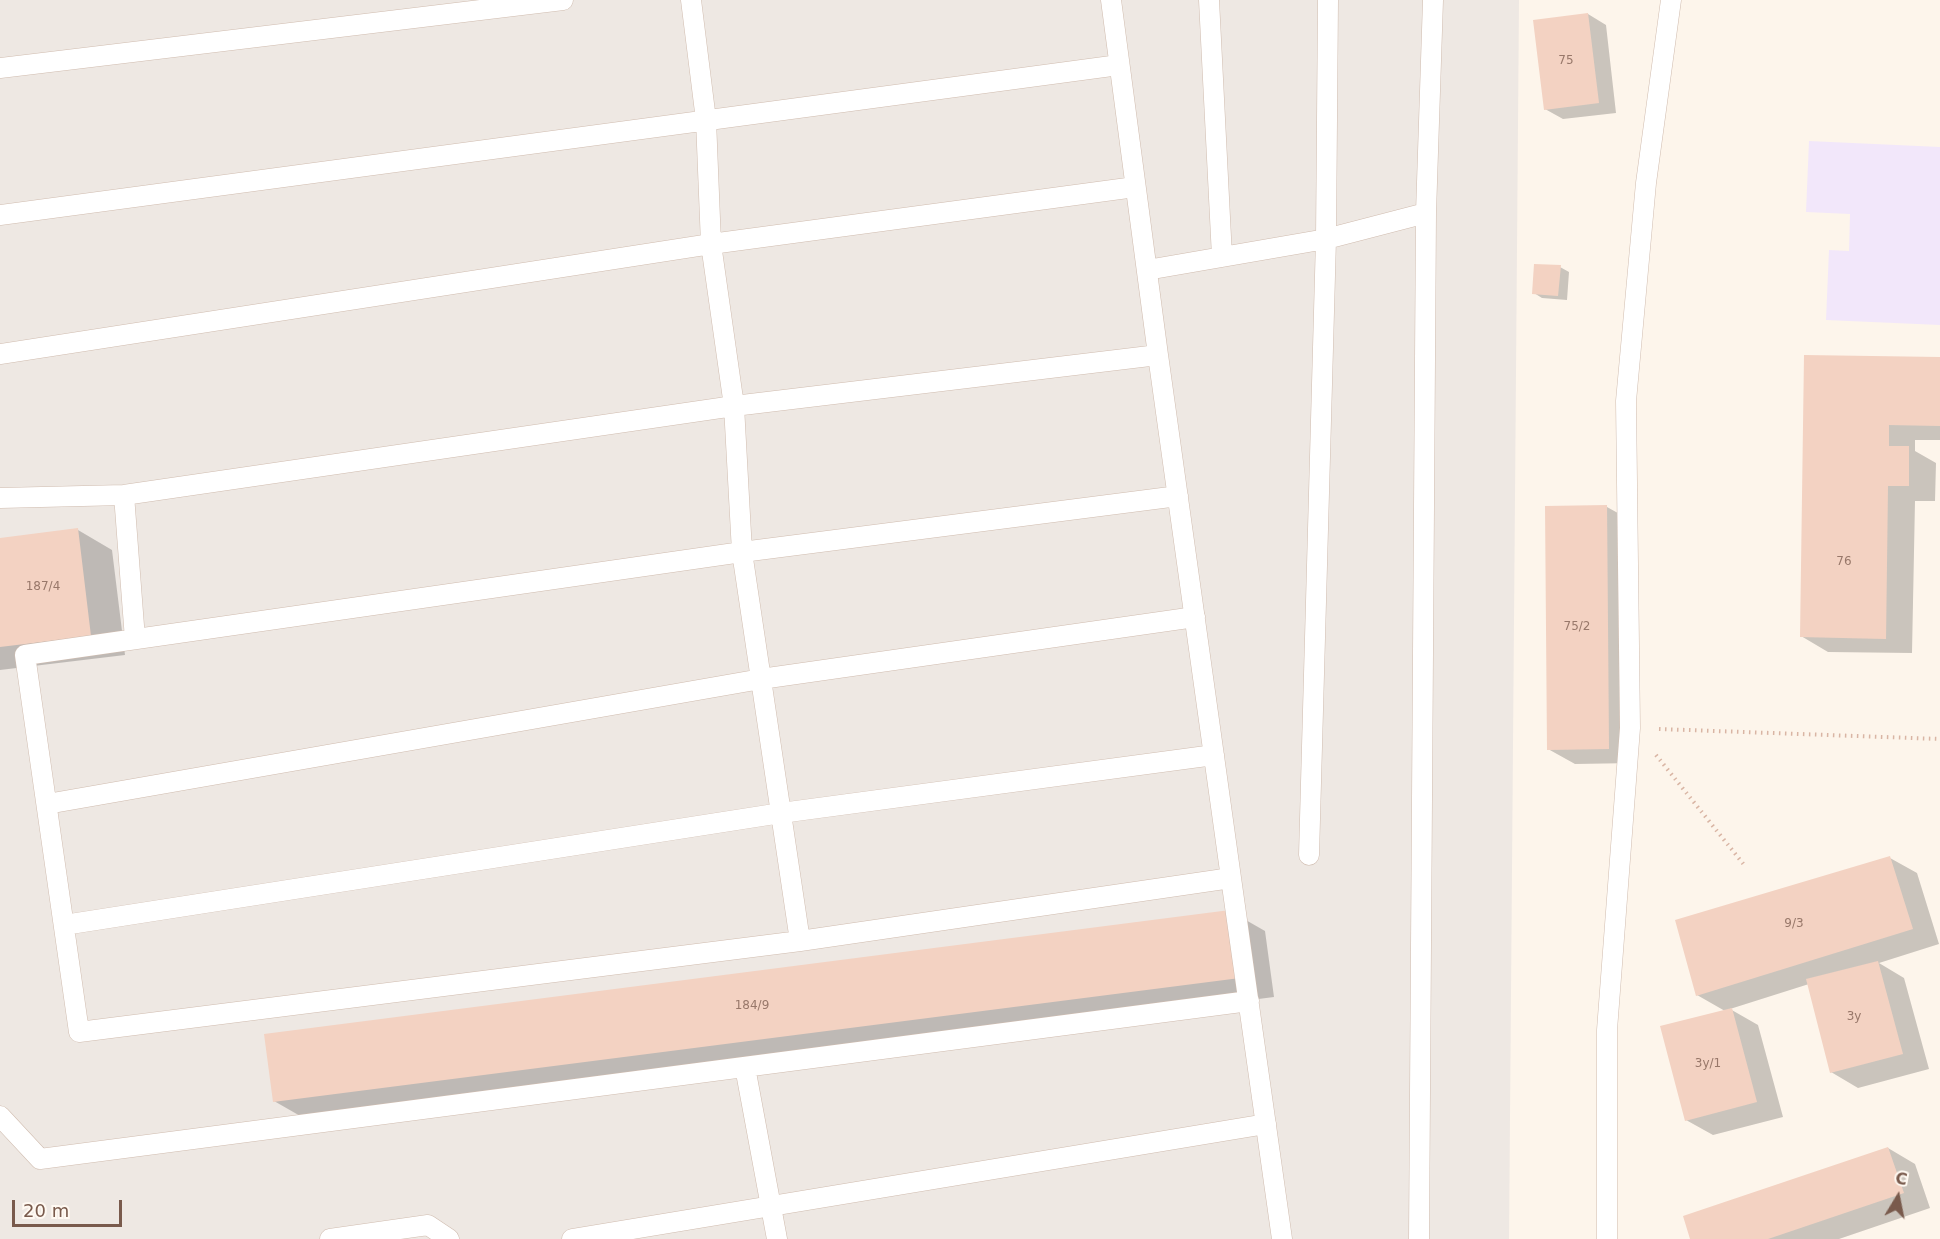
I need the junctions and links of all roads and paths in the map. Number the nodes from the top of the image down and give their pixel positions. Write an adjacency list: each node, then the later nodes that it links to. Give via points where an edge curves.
1 (563, 0): 9 (lane)
2 (691, 0): 10 (lane)
3 (1111, 0): 8 (lane)
4 (1209, 0): 16 (lane)
5 (1328, 0): 14 (lane)
6 (1433, 0): 12 (lane)
7 (1671, 0): 28 (lane, via 1646,183 1626,401)
8 (1119, 65): 10 (lane); 11 (lane)
9 (0, 68)
10 (706, 120): 13 (lane); 15 (lane)
11 (1136, 187): 15 (lane); 17 (lane)
12 (1426, 213): 14 (lane); 48 (lane)
13 (0, 215)
14 (1326, 239): 16 (lane); 33 (lane)
15 (711, 244): 18 (lane); 20 (lane)
16 (1222, 257): 17 (lane)
17 (1147, 270): 19 (lane)
18 (0, 354)
19 (1158, 355): 20 (lane); 22 (lane)
20 (734, 406): 21 (lane); 24 (lane)
21 (124, 495): 23 (lane); 26 (lane)
22 (1178, 496): 24 (lane); 25 (lane)
23 (0, 498)
24 (742, 552): 26 (lane); 27 (lane)
25 (1195, 617): 27 (lane); 30 (lane)
26 (135, 639): 31 (lane, via 25,655)
27 (761, 679): 31 (lane); 32 (lane)
28 (1630, 728): 29 (path); 34 (path, via 1661,760); 49 (lane, via 1607,1030)
29 (1940, 739)
30 (1214, 755): 32 (lane); 35 (lane)
31 (47, 804): 36 (lane)
32 (781, 813): 36 (lane); 37 (lane)
33 (1309, 855)
34 (1745, 866)
35 (1231, 878): 37 (lane); 38 (lane)
36 (64, 925): 37 (lane, via 79,1032)
37 (800, 941)
38 (1249, 1001): 39 (lane); 41 (lane)
39 (745, 1067): 40 (lane, via 40,1159); 42 (lane)
40 (0, 1116)
41 (1266, 1124): 42 (lane); 47 (lane)
42 (770, 1206): 45 (lane); 46 (lane)
43 (330, 1239): 44 (lane, via 428,1225)
44 (449, 1239)
45 (572, 1239)
46 (777, 1239)
47 (1282, 1239)
48 (1419, 1239)
49 (1606, 1239)

